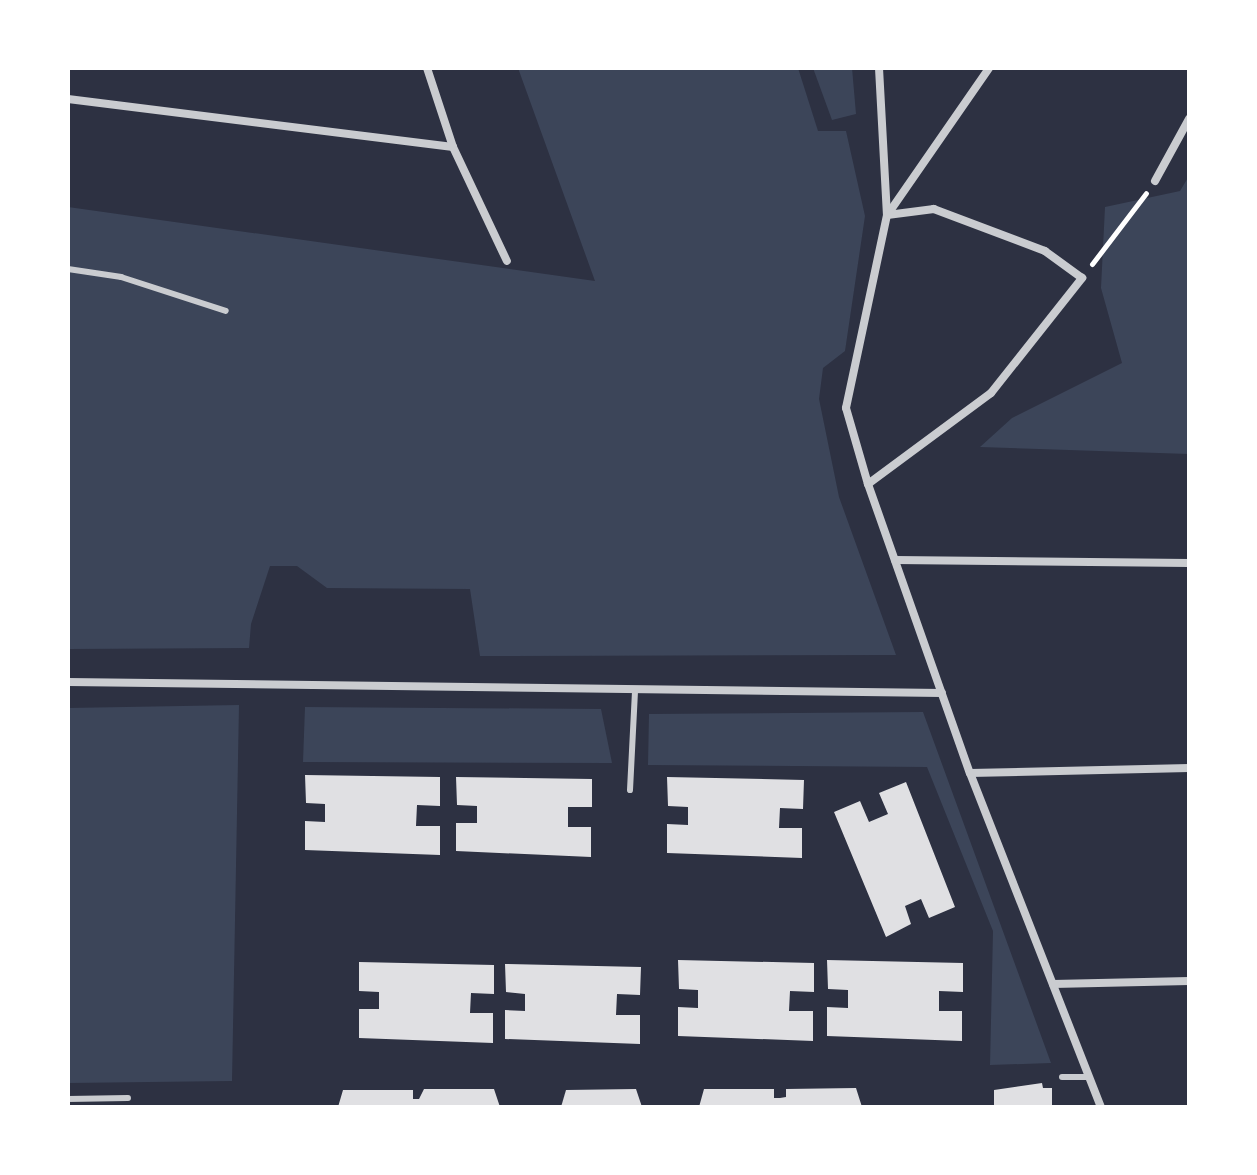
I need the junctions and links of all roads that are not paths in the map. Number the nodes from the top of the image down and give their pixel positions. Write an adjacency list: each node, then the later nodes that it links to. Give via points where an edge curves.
1 (427, 68): 6 (street)
2 (879, 68): 8 (street)
3 (989, 68): 8 (street)
4 (68, 99): 6 (street)
5 (1189, 119): 7 (street)
6 (453, 147): 9 (street)
7 (1155, 181)
8 (887, 215): 12 (street, via 846,408); 12 (street, via 934,209 1045,251 1082,278 991,393)
9 (507, 261)
10 (68, 269): 11 (lane, via 121,277)
11 (226, 311)
12 (868, 484): 13 (street)
13 (895, 560): 14 (street); 17 (street)
14 (1189, 563)
15 (68, 682): 16 (street)
16 (635, 691): 17 (street); 20 (lane)
17 (942, 693): 19 (street)
18 (1189, 768): 19 (street)
19 (970, 773): 22 (street)
20 (630, 790)
21 (1189, 981): 22 (street)
22 (1053, 984): 24 (street)
23 (1062, 1077): 24 (lane)
24 (1089, 1077): 27 (street)
25 (128, 1098): 26 (lane)
26 (68, 1099)
27 (1101, 1107)

